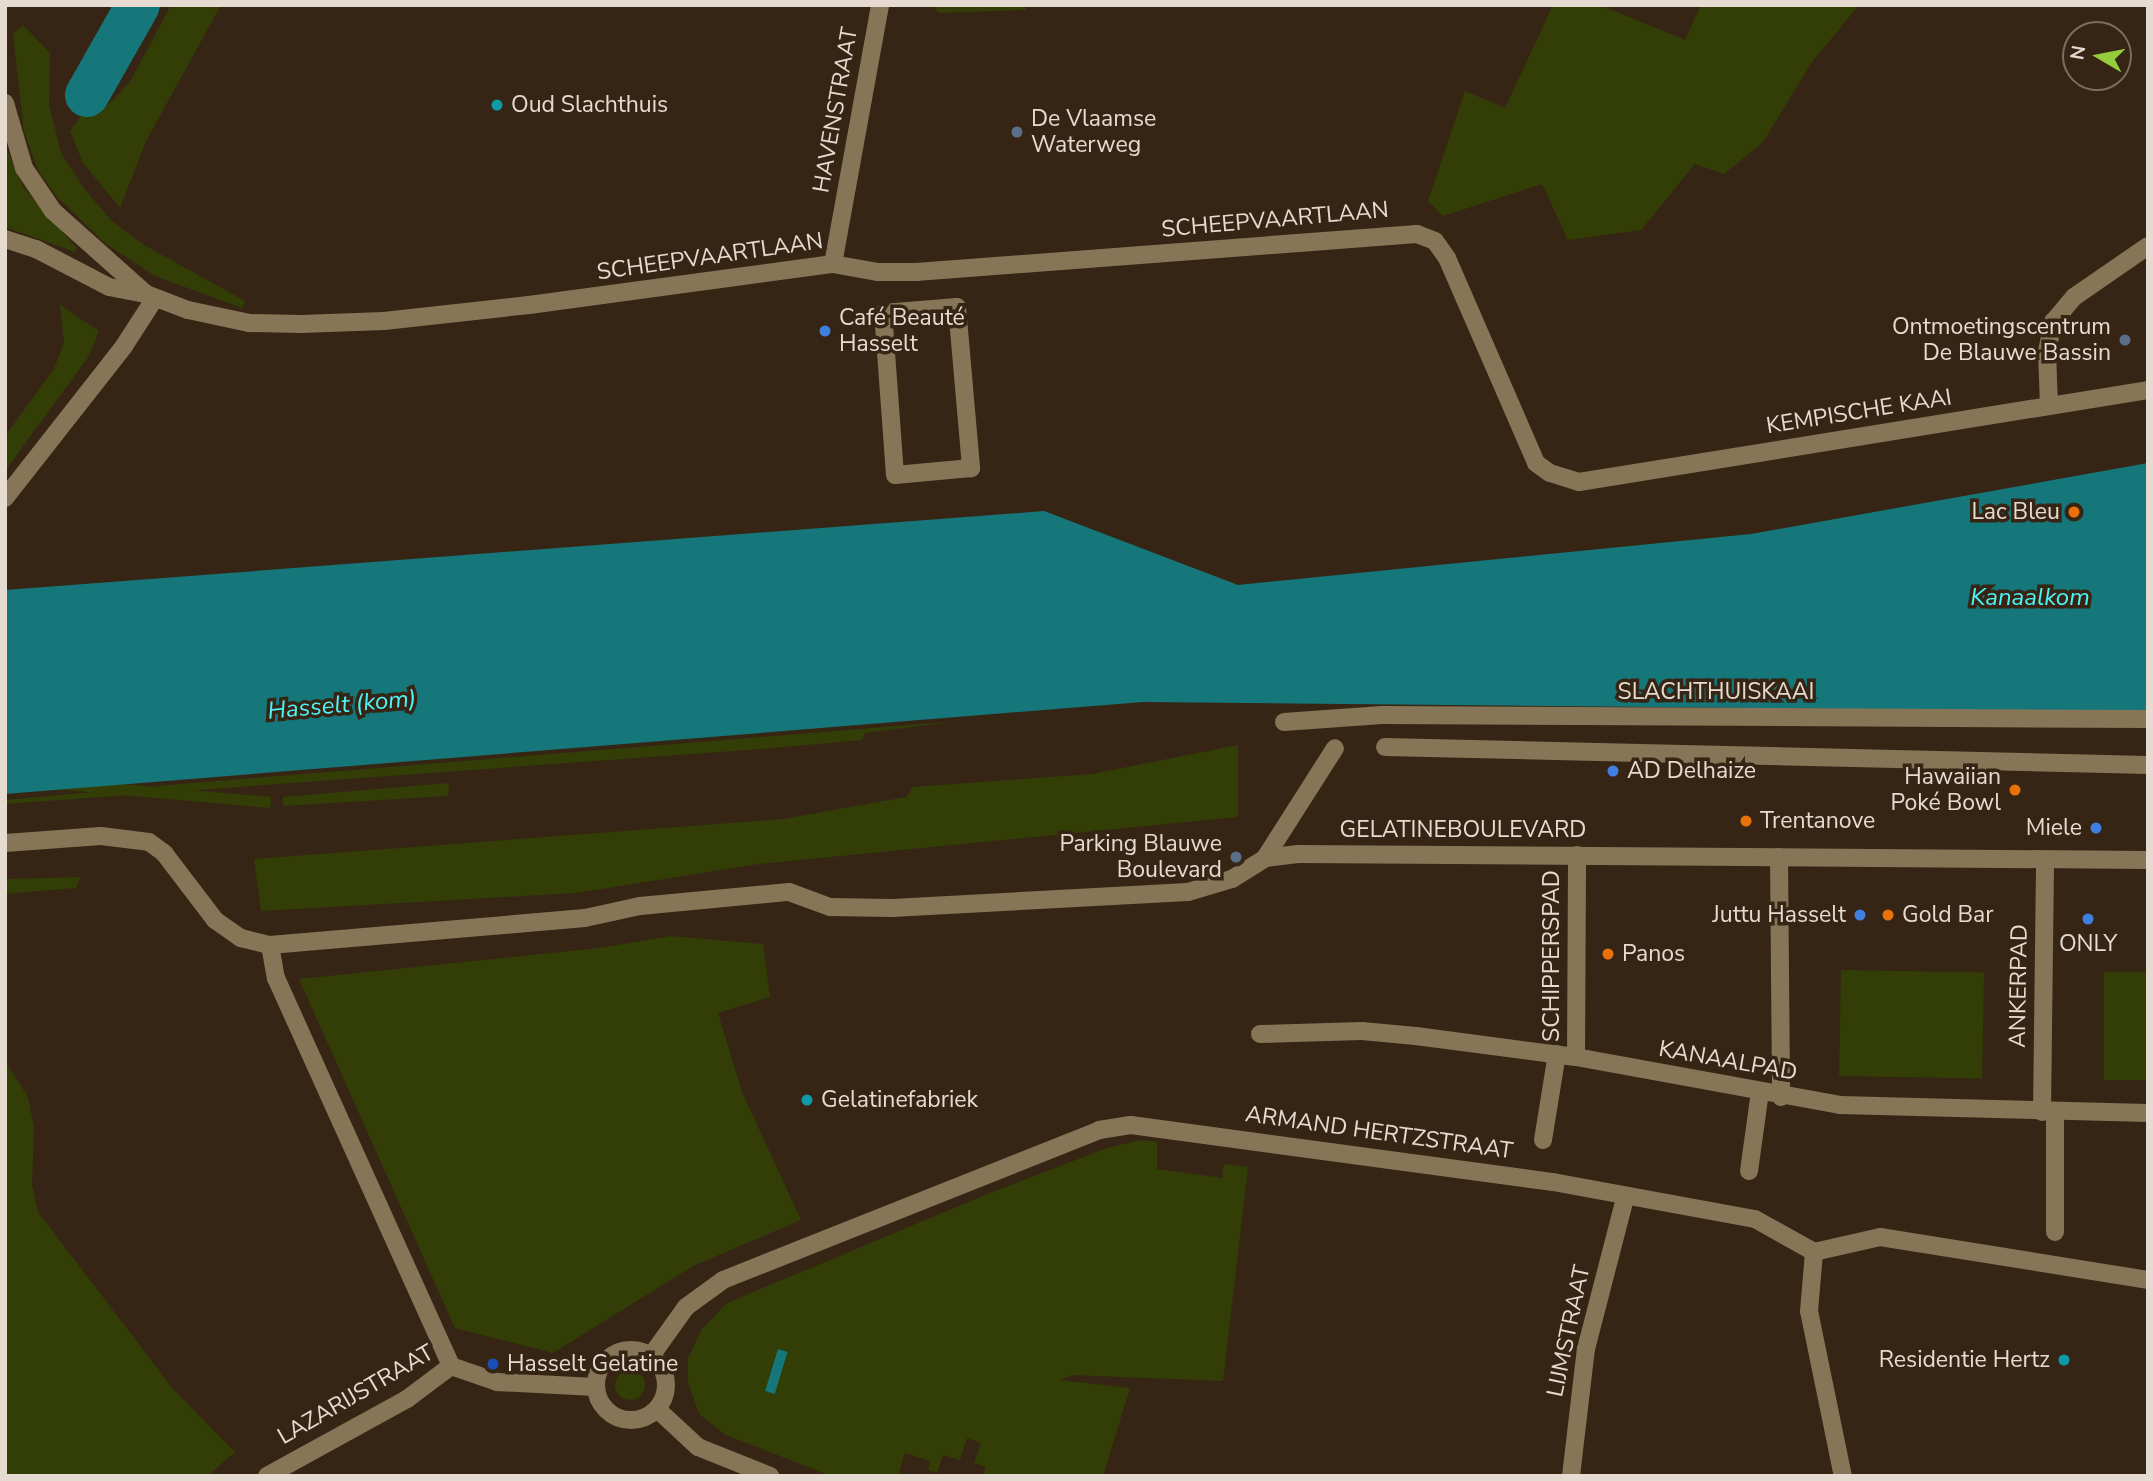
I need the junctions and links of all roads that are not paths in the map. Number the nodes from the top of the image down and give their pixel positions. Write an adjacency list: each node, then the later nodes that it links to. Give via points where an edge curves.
1 (880, 5): 5 (street, HAVENSTRAAT)
2 (5, 103): 6 (street, via 24,168 52,211)
3 (5, 239): 6 (street, via 36,248 109,287)
4 (2148, 246): 8 (street, via 2074,297 2053,322)
5 (832, 264): 6 (street, SCHEEPVAARTLAAN, via 384,321 249,323 188,310); 10 (street, SCHEEPVAARTLAAN, via 878,272 916,272 1407,234 1427,237 1447,258 1536,463)
6 (150, 296): 11 (street, via 124,346)
7 (2148, 390): 8 (street, KEMPISCHE KAAI)
8 (2049, 406): 10 (street, KEMPISCHE KAAI)
9 (895, 475): 9 (street, via 883,313 957,307 971,468)
10 (1579, 482)
11 (5, 498)
12 (2148, 719): 13 (street, SLACHTHUISKAAI, via 1382,715)
13 (1284, 722)
14 (1385, 747): 16 (street)
15 (1335, 748): 20 (street)
16 (2148, 765)
17 (5, 843): 23 (street, via 101,836 149,842 164,853 215,920 241,938)
18 (1577, 855): 19 (street, GELATINEBOULEVARD); 20 (street, GELATINEBOULEVARD, via 1325,853); 26 (street, SCHIPPERSPAD)
19 (1779, 857): 21 (street, GELATINEBOULEVARD); 28 (street)
20 (1265, 858): 23 (street, GELATINEBOULEVARD, via 1232,879 1188,892 895,908 830,907 789,892 640,906 585,918)
21 (2045, 860): 22 (street, GELATINEBOULEVARD); 29 (street, ANKERPAD)
22 (2148, 860)
23 (270, 945): 38 (street, via 276,978)
24 (1259, 1034): 25 (street, KANAALPAD, via 1362,1031)
25 (1557, 1054): 26 (street, KANAALPAD); 31 (street, SCHIPPERSPAD)
26 (1576, 1057): 27 (street, KANAALPAD, via 1732,1082)
27 (1759, 1092): 28 (street, KANAALPAD); 32 (street)
28 (1781, 1097): 29 (street, KANAALPAD, via 1840,1105)
29 (2048, 1112): 30 (street, KANAALPAD); 34 (street, ANKERPAD)
30 (2148, 1114)
31 (1543, 1140)
32 (1749, 1171)
33 (1625, 1198): 35 (street, ARMAND HERTZSTRAAT, via 1755,1219); 37 (street, ARMAND HERTZSTRAAT, via 1553,1182 1179,1129 1131,1125 1098,1130 723,1280 686,1307); 43 (street, LIJMSTRAAT, via 1586,1349)
34 (2055, 1232)
35 (1814, 1252): 36 (street, via 1881,1237); 44 (street, via 1809,1311)
36 (2148, 1280)
37 (651, 1356): 39 (street, via 634,1350 616,1353 598,1371); 40 (street, via 666,1384)
38 (450, 1366): 39 (street, LAZARIJSTRAAT, via 497,1382); 41 (street, LAZARIJSTRAAT, via 407,1399)
39 (595, 1387): 40 (street, via 599,1402 616,1418 637,1420)
40 (657, 1409): 42 (street, via 698,1447)
41 (267, 1476)
42 (770, 1476)
43 (1571, 1476)
44 (1843, 1476)

